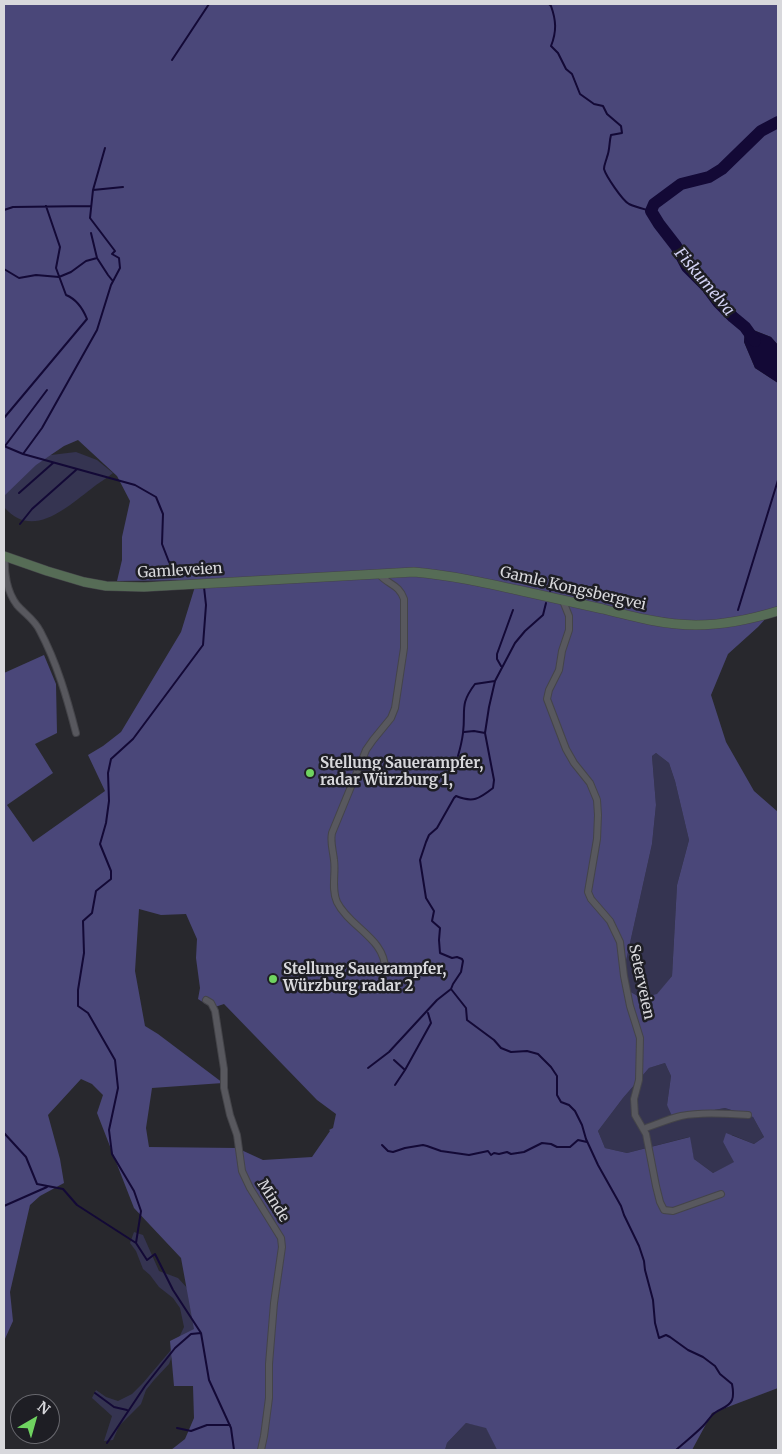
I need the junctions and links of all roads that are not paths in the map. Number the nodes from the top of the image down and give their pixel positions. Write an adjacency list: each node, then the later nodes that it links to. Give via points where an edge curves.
1 (4, 557): 3 (main road, Gamleveien, via 73,579 122,587); 6 (street, Gamleveien, via 11,595 40,629 61,680)
2 (379, 574): 3 (main road, Gamle Kongsbergvei); 4 (main road, Gamle Kongsbergvei, via 436,574); 7 (street, via 397,587 404,600 404,648 398,692 391,718 364,755 331,839 336,899 380,949)
3 (361, 575)
4 (563, 601): 5 (main road, Gamle Kongsbergvei, via 685,625 725,623); 10 (street, Seterveien, via 569,626 559,670 547,699 566,749 590,783 597,800 598,839 588,892 610,921 620,942 630,1006 640,1038 639,1080 634,1106)
5 (778, 611)
6 (76, 733)
7 (385, 970)
8 (206, 1000): 12 (street, Minde, via 215,1011 224,1088 237,1135 242,1172 281,1238 269,1364 269,1398)
9 (748, 1115): 10 (street, via 694,1114)
10 (643, 1129): 11 (street, Seterveien, via 664,1210 673,1211)
11 (721, 1194)
12 (260, 1450)

